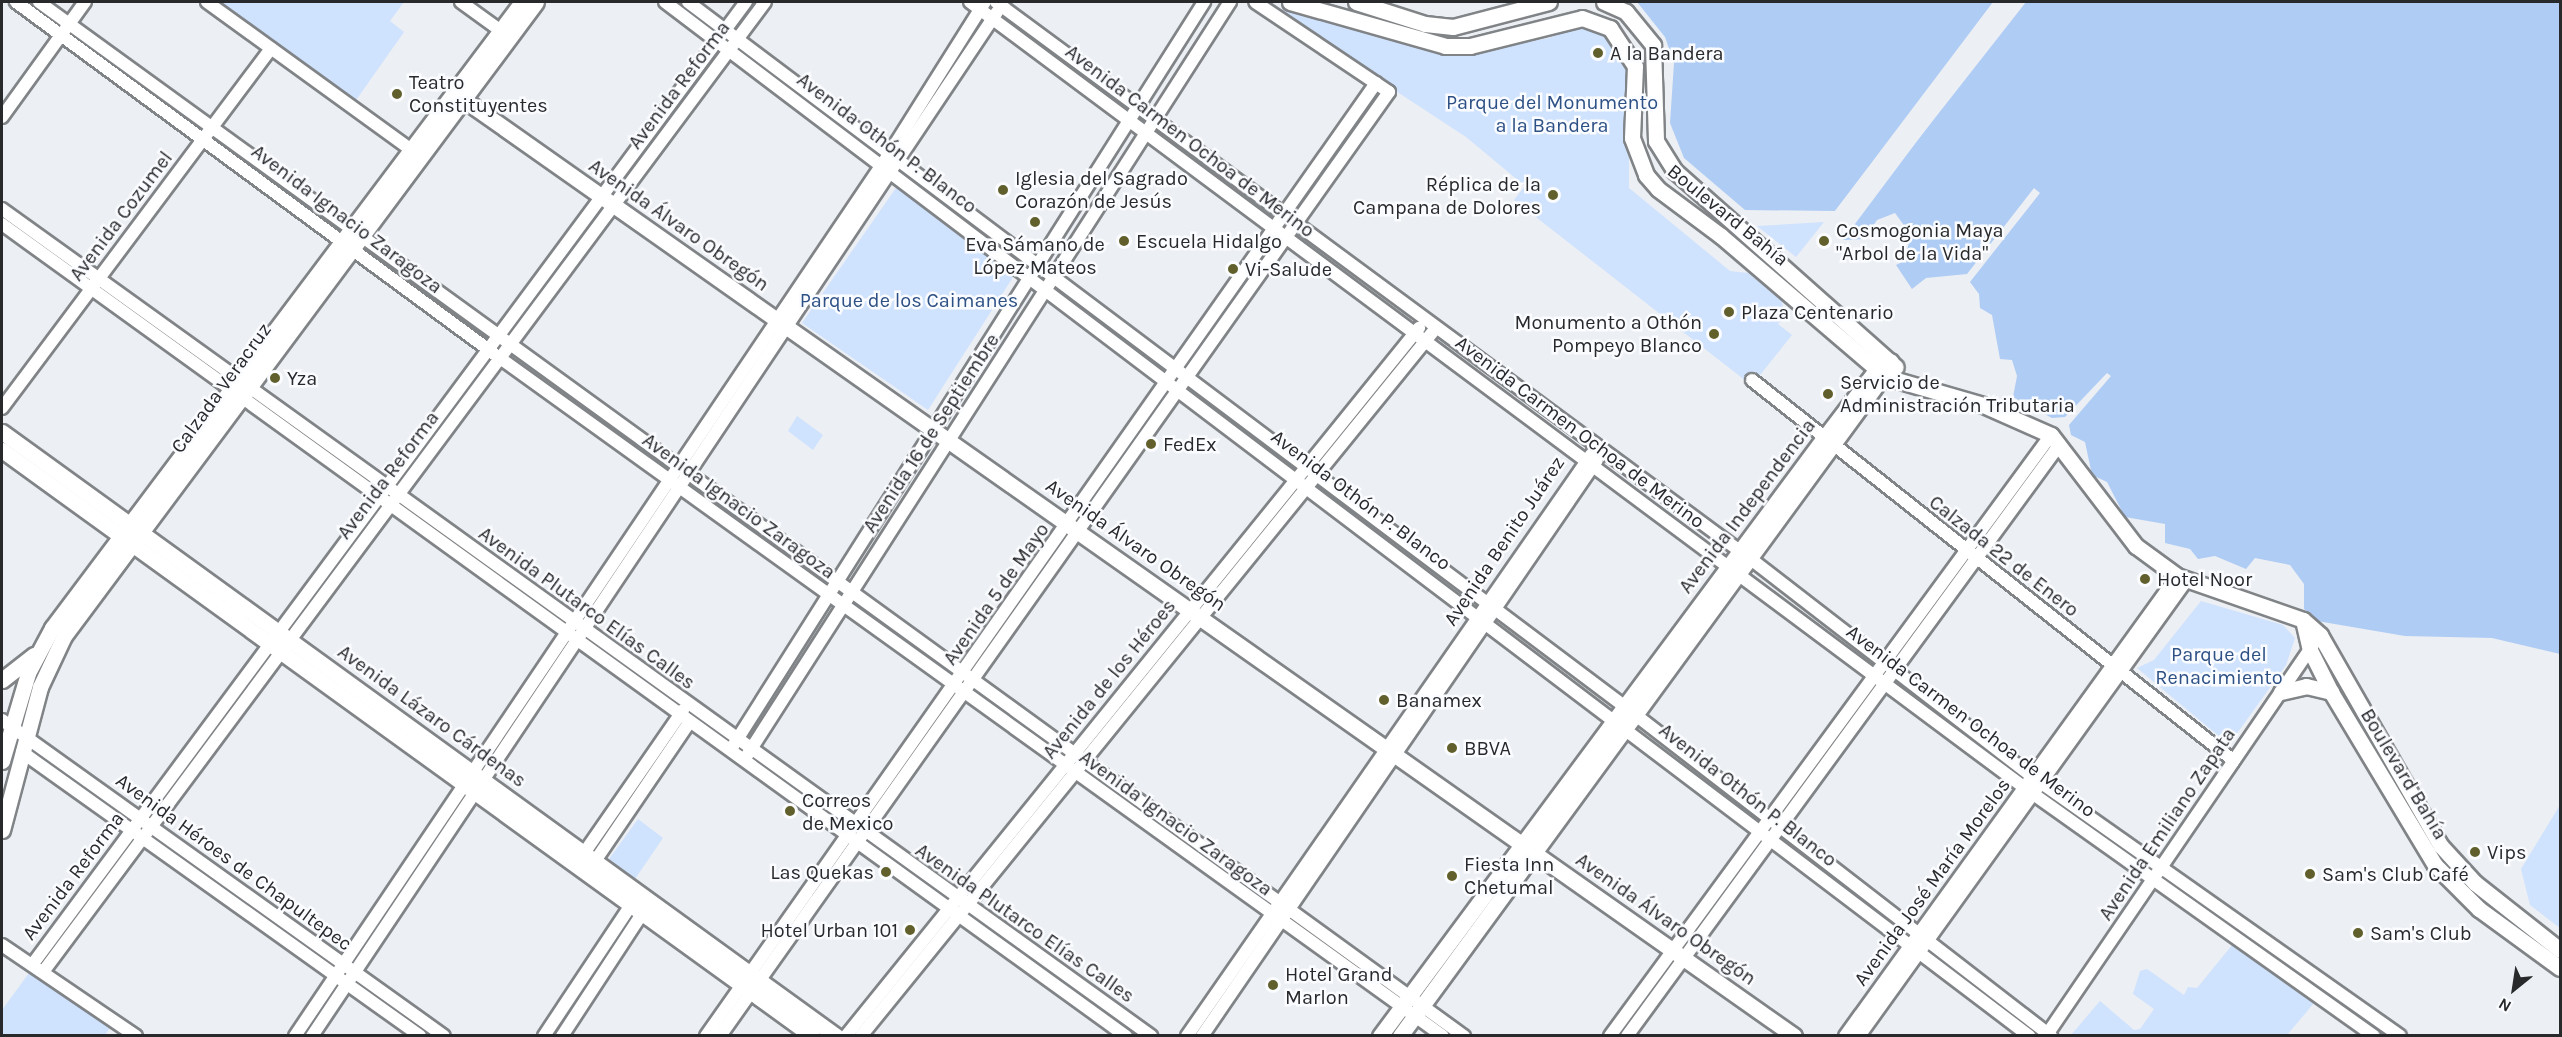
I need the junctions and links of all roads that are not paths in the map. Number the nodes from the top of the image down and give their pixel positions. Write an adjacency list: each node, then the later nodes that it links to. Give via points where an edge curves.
1 (16, 2): 25 (street, Avenida Ignacio Zaragoza)
2 (39, 2): 22 (street, Avenida Ignacio Zaragoza)
3 (85, 2): 22 (street)
4 (207, 2): 30 (street)
5 (461, 2): 26 (street)
6 (522, 2): 26 (main road, Calzada Veracruz)
7 (536, 2): 26 (main road, Calzada Veracruz)
8 (665, 2): 28 (street, Avenida Othón P. Blanco)
9 (688, 2): 24 (street, Avenida Othón P. Blanco)
10 (746, 2): 24 (street, Avenida Reforma)
11 (765, 2): 27 (street, Avenida Reforma)
12 (1204, 2): 34 (street, Avenida 16 de Septiembre)
13 (1230, 2): 36 (street, Avenida 16 de Septiembre)
14 (1255, 2): 32 (street)
15 (1290, 2): 29 (main road, Boulevard Bahía)
16 (1356, 2): 23 (main road)
17 (1549, 2): 23 (main road, via 1479,23)
18 (1604, 2): 59 (main road, Boulevard Bahía, via 1626,12 1653,45 1653,128 1663,155 1687,182)
19 (1000, 3): 21 (street); 34 (street, Avenida Carmen Ochoa de Merino)
20 (978, 4): 21 (street, Avenida Carmen Ochoa de Merino); 41 (street)
21 (993, 19): 37 (street, Avenida Carmen Ochoa de Merino); 44 (street)
22 (69, 23): 25 (street); 38 (street, Avenida Ignacio Zaragoza)
23 (1425, 24): 29 (main road)
24 (726, 28): 27 (street, Avenida Othón P. Blanco); 28 (street, Avenida Reforma)
25 (61, 34): 35 (street); 40 (street, Avenida Ignacio Zaragoza)
26 (505, 34): 33 (main road, Calzada Veracruz)
27 (738, 37): 31 (street, Avenida Reforma); 41 (street, Avenida Othón P. Blanco)
28 (717, 40): 31 (street, Avenida Othón P. Blanco); 48 (street, Avenida Reforma)
29 (1420, 43): 62 (main road, Boulevard Bahía, via 1470,46 1582,18 1610,28 1635,66 1632,138 1646,175 1696,222 1721,236)
30 (271, 48): 38 (street, Avenida Cozumel); 42 (street)
31 (729, 50): 45 (street, Avenida Othón P. Blanco); 48 (street, Avenida Reforma)
32 (1376, 83): 50 (street, Avenida 5 de Mayo); 52 (street, Avenida 5 de Mayo, via 1389,92)
33 (457, 95): 42 (main road, Calzada Veracruz); 48 (main road, Avenida Álvaro Obregón)
34 (1138, 107): 36 (street, Avenida Carmen Ochoa de Merino); 37 (street, Avenida 16 de Septiembre)
35 (2, 117)
36 (1155, 119): 39 (street, Avenida 16 de Septiembre); 43 (street, Avenida Carmen Ochoa de Merino)
37 (1129, 120): 39 (street, Avenida Carmen Ochoa de Merino); 58 (street, Avenida 16 de Septiembre)
38 (212, 127): 40 (street, Avenida Cozumel); 55 (street, Avenida Ignacio Zaragoza)
39 (1146, 133): 47 (street, Avenida Carmen Ochoa de Merino); 60 (street, Avenida 16 de Septiembre)
40 (204, 138): 55 (street, Avenida Ignacio Zaragoza); 61 (street, Avenida Cozumel)
41 (891, 151): 44 (street, Avenida Othón P. Blanco); 45 (street)
42 (415, 152): 55 (main road, Calzada Veracruz)
43 (1206, 157): 47 (street); 50 (street, Avenida Carmen Ochoa de Merino)
44 (901, 160): 46 (street); 58 (street, Avenida Othón P. Blanco)
45 (882, 162): 46 (street, Avenida Othón P. Blanco); 63 (street)
46 (893, 170): 58 (street, Avenida Othón P. Blanco); 63 (street)
47 (1197, 171): 53 (street, Avenida Carmen Ochoa de Merino)
48 (608, 201): 63 (main road, Avenida Álvaro Obregón); 65 (street, Avenida Reforma); 67 (street, Avenida Reforma)
49 (2, 209): 61 (street, Avenida Plutarco Elías Calles)
50 (1284, 216): 52 (street, Avenida Carmen Ochoa de Merino); 53 (street, Avenida 5 de Mayo)
51 (2, 224): 61 (street, Avenida Plutarco Elías Calles)
52 (1295, 224): 54 (street, Avenida 5 de Mayo); 56 (street, Avenida Carmen Ochoa de Merino)
53 (1274, 228): 54 (street, Avenida Carmen Ochoa de Merino); 71 (street, Avenida 5 de Mayo)
54 (1285, 236): 57 (street, Avenida Carmen Ochoa de Merino); 75 (street, Avenida 5 de Mayo)
55 (351, 237): 65 (street, Avenida Ignacio Zaragoza); 68 (street, Avenida Ignacio Zaragoza); 77 (main road, Calzada Veracruz)
56 (1331, 250): 57 (street); 64 (street, Avenida Carmen Ochoa de Merino)
57 (1321, 263): 66 (street, Avenida Carmen Ochoa de Merino)
58 (1033, 272): 60 (street, Avenida Othón P. Blanco); 81 (street, Avenida 16 de Septiembre)
59 (1798, 277): 62 (main road); 70 (main road, Boulevard Bahía)
60 (1050, 283): 71 (street, Avenida Othón P. Blanco); 73 (street, Avenida Othón P. Blanco); 83 (street, Avenida 16 de Septiembre)
61 (94, 284): 77 (street, Avenida Plutarco Elías Calles); 79 (street, Avenida Cozumel)
62 (1787, 290): 72 (main road, Boulevard Bahía)
63 (782, 323): 81 (main road, Avenida Álvaro Obregón); 89 (street); 91 (street)
64 (1431, 324): 66 (street, Avenida de los Héroes); 78 (street, Avenida Carmen Ochoa de Merino)
65 (497, 337): 67 (street, Avenida Ignacio Zaragoza); 68 (street, Avenida Reforma)
66 (1420, 337): 80 (street, Avenida Carmen Ochoa de Merino); 90 (street, Avenida de los Héroes); 93 (street, Avenida de los Héroes)
67 (509, 345): 69 (street, Avenida Reforma); 89 (street, Avenida Ignacio Zaragoza)
68 (488, 349): 69 (street, Avenida Ignacio Zaragoza); 94 (street, Avenida Reforma)
69 (500, 358): 92 (street, Avenida Ignacio Zaragoza); 96 (street, Avenida Reforma)
70 (1891, 361): 72 (main road, Avenida Independencia); 76 (main road, Boulevard Bahía)
71 (1175, 369): 73 (street, Avenida 5 de Mayo); 75 (street, Avenida Othón P. Blanco)
72 (1881, 373): 76 (main road, Boulevard Bahía); 85 (main road, Avenida Independencia)
73 (1167, 379): 75 (street, Avenida Othón P. Blanco); 100 (street, Avenida 5 de Mayo)
74 (1752, 380): 85 (street, Calzada 22 de Enero)
75 (1182, 382): 90 (street, Avenida Othón P. Blanco); 100 (street, Avenida 5 de Mayo)
76 (1914, 388): 84 (main road, Boulevard Bahía, via 1983,405)
77 (238, 390): 94 (street, Avenida Plutarco Elías Calles); 97 (street, Avenida Plutarco Elías Calles); 102 (main road, Calzada Veracruz)
78 (1526, 395): 80 (street); 87 (street, Avenida Carmen Ochoa de Merino)
79 (2, 408)
80 (1515, 409): 88 (street, Avenida Carmen Ochoa de Merino)
81 (934, 429): 83 (main road, Avenida Álvaro Obregón); 109 (street, Avenida 16 de Septiembre)
82 (2, 432): 102 (main road, Avenida Lázaro Cárdenas)
83 (949, 440): 100 (main road, Avenida Álvaro Obregón); 110 (street, Avenida 16 de Septiembre)
84 (2056, 440): 103 (street); 108 (main road, Boulevard Bahía, via 2114,521)
85 (1830, 442): 103 (street, Calzada 22 de Enero); 104 (main road, Avenida Independencia)
86 (2, 450): 102 (main road, Avenida Lázaro Cárdenas)
87 (1599, 450): 88 (street, Avenida Benito Juárez); 99 (street, Avenida Carmen Ochoa de Merino)
88 (1589, 464): 101 (street, Avenida Carmen Ochoa de Merino); 114 (street, Avenida Benito Juárez)
89 (678, 469): 91 (street, Avenida Ignacio Zaragoza); 92 (street)
90 (1302, 472): 93 (street, Avenida Othón P. Blanco); 113 (street, Avenida de los Héroes)
91 (689, 477): 95 (street); 109 (street, Avenida Ignacio Zaragoza)
92 (670, 480): 95 (street, Avenida Ignacio Zaragoza); 105 (street)
93 (1313, 480): 113 (street, Avenida de los Héroes); 114 (street, Avenida Othón P. Blanco)
94 (385, 488): 96 (street, Avenida Plutarco Elías Calles); 97 (street, Avenida Reforma)
95 (681, 488): 106 (street); 111 (street, Avenida Ignacio Zaragoza)
96 (397, 497): 98 (street, Avenida Reforma); 115 (street, Avenida Plutarco Elías Calles)
97 (377, 499): 98 (street, Avenida Plutarco Elías Calles); 123 (street, Avenida Reforma)
98 (388, 508): 120 (street, Avenida Plutarco Elías Calles); 123 (street, Avenida Reforma)
99 (1686, 513): 101 (street); 104 (street, Avenida Carmen Ochoa de Merino)
100 (1074, 527): 113 (main road, Avenida Álvaro Obregón); 128 (street, Avenida 5 de Mayo)
101 (1676, 528): 107 (street, Avenida Carmen Ochoa de Merino)
102 (130, 534): 122 (main road, Calzada Veracruz); 123 (main road, Avenida Lázaro Cárdenas); 143 (main road, Calzada Veracruz, via 63,636)
103 (1970, 554): 126 (street); 127 (street, Calzada 22 de Enero)
104 (1745, 556): 107 (main road, Avenida Independencia); 117 (street, Avenida Carmen Ochoa de Merino)
105 (614, 560): 106 (street); 115 (street)
106 (626, 569): 118 (street)
107 (1735, 570): 119 (street, Avenida Carmen Ochoa de Merino); 134 (main road, Avenida Independencia); 137 (main road, Avenida Independencia)
108 (2181, 579): 116 (main road, Boulevard Bahía); 127 (street, Avenida José María Morelos)
109 (837, 583): 110 (street, Avenida Ignacio Zaragoza); 111 (street, Avenida 16 de Septiembre)
110 (851, 593): 112 (street, Avenida 16 de Septiembre); 128 (street, Avenida Ignacio Zaragoza)
111 (829, 594): 112 (street, Avenida Ignacio Zaragoza); 142 (street, Avenida 16 de Septiembre)
112 (844, 605): 130 (street, Avenida Ignacio Zaragoza); 144 (street, Avenida 16 de Septiembre)
113 (1196, 613): 145 (main road, Avenida Álvaro Obregón); 147 (street, Avenida de los Héroes)
114 (1487, 613): 134 (street, Avenida Othón P. Blanco); 145 (street, Avenida Benito Juárez)
115 (573, 620): 118 (street, Avenida Plutarco Elías Calles); 120 (street)
116 (2303, 620): 121 (main road, Boulevard Bahía); 125 (main road, Boulevard Bahía)
117 (1829, 621): 119 (street); 126 (street, Avenida Carmen Ochoa de Merino)
118 (585, 629): 124 (street); 133 (street, Avenida Plutarco Elías Calles)
119 (1819, 632): 126 (street, Avenida Carmen Ochoa de Merino)
120 (564, 634): 124 (street, Avenida Plutarco Elías Calles); 153 (street)
121 (2320, 635): 125 (street, Avenida Emiliano Zapata); 139 (main road, Boulevard Bahía)
122 (45, 641): 129 (main road); 140 (main road, Calzada Veracruz)
123 (280, 641): 153 (main road, Avenida Lázaro Cárdenas); 155 (street, Avenida Reforma); 160 (street, Avenida Reforma)
124 (576, 644): 136 (street, Avenida Plutarco Elías Calles); 153 (street)
125 (2310, 650): 131 (street, Avenida Emiliano Zapata); 132 (main road, Boulevard Bahía)
126 (1883, 671): 152 (street, Avenida Carmen Ochoa de Merino); 154 (street, Avenida Carmen Ochoa de Merino); 156 (street)
127 (2117, 671): 149 (street, Calzada 22 de Enero); 152 (street, Avenida José María Morelos)
128 (968, 677): 130 (street, Avenida 5 de Mayo); 135 (street, Avenida Ignacio Zaragoza)
129 (2, 680)
130 (960, 688): 138 (street, Avenida Ignacio Zaragoza); 159 (street, Avenida 5 de Mayo)
131 (2281, 692): 132 (main road, via 2306,686); 149 (street, Avenida Emiliano Zapata)
132 (2331, 692): 141 (main road, Boulevard Bahía)
133 (687, 704): 136 (street); 142 (street, Avenida Plutarco Elías Calles)
134 (1620, 712): 137 (street, Avenida Othón P. Blanco); 162 (main road, Avenida Independencia)
135 (1023, 718): 138 (street); 147 (street, Avenida Ignacio Zaragoza)
136 (684, 719): 146 (street, Avenida Plutarco Elías Calles); 164 (street)
137 (1633, 722): 156 (street, Avenida Othón P. Blanco); 163 (main road, Avenida Independencia)
138 (1014, 728): 151 (street, Avenida Ignacio Zaragoza)
139 (2372, 728): 141 (main road); 178 (main road, Boulevard Bahía, via 2441,846 2475,883)
140 (5, 731): 143 (main road, Avenida Héroes de Chapultepec); 148 (main road, Calzada Veracruz)
141 (2358, 736): 182 (main road, Boulevard Bahía, via 2435,865 2479,909)
142 (737, 741): 144 (street, Avenida Plutarco Elías Calles); 146 (street, Avenida 16 de Septiembre)
143 (23, 745): 155 (street, Avenida Héroes de Chapultepec); 157 (main road, Calzada Veracruz); 158 (street, Avenida Héroes de Chapultepec)
144 (749, 750): 150 (street, Avenida 16 de Septiembre); 159 (street, Avenida Plutarco Elías Calles)
145 (1392, 751): 162 (main road, Avenida Álvaro Obregón); 170 (street, Avenida Benito Juárez)
146 (729, 754): 150 (street, Avenida Plutarco Elías Calles)
147 (1078, 758): 151 (street, Avenida de los Héroes); 170 (street, Avenida Ignacio Zaragoza)
148 (2, 761)
149 (2234, 762): 166 (street, Avenida Emiliano Zapata)
150 (742, 763): 161 (street, Avenida Plutarco Elías Calles)
151 (1069, 769): 169 (street, Avenida de los Héroes); 172 (street, Avenida Ignacio Zaragoza)
152 (2038, 780): 154 (street, Avenida José María Morelos); 166 (street, Avenida Carmen Ochoa de Merino)
153 (473, 781): 164 (main road, Avenida Lázaro Cárdenas); 183 (street); 186 (street)
154 (2030, 791): 166 (street, Avenida Carmen Ochoa de Merino); 175 (street, Avenida José María Morelos)
155 (139, 820): 158 (street, Avenida Reforma); 160 (street, Avenida Héroes de Chapultepec)
156 (1770, 828): 175 (street, Avenida Othón P. Blanco); 179 (street)
157 (2, 830)
158 (131, 830): 160 (street, Avenida Héroes de Chapultepec); 181 (street, Avenida Reforma)
159 (860, 830): 161 (street, Avenida 5 de Mayo); 169 (street, Avenida Plutarco Elías Calles)
160 (146, 833): 183 (street, Avenida Héroes de Chapultepec); 185 (street, Avenida Reforma)
161 (851, 842): 171 (street, Avenida Plutarco Elías Calles); 188 (street, Avenida 5 de Mayo)
162 (1522, 842): 163 (main road, Avenida Álvaro Obregón); 165 (main road, Avenida Independencia)
163 (1537, 853): 167 (main road, Avenida Independencia); 179 (main road, Avenida Álvaro Obregón)
164 (586, 863): 168 (main road, Avenida Lázaro Cárdenas)
165 (1499, 872): 167 (main road); 177 (main road, Avenida Independencia)
166 (2156, 874): 174 (street, Avenida Carmen Ochoa de Merino); 218 (street, Avenida Emiliano Zapata)
167 (1514, 883): 180 (main road, Avenida Independencia)
168 (641, 903): 188 (main road, Avenida Lázaro Cárdenas); 196 (street); 197 (street)
169 (962, 903): 171 (street, Avenida de los Héroes); 184 (street, Avenida Plutarco Elías Calles)
170 (1286, 906): 172 (street, Avenida Benito Juárez); 173 (street, Avenida Benito Juárez); 189 (street, Avenida Ignacio Zaragoza)
171 (952, 915): 187 (street, Avenida Plutarco Elías Calles); 202 (street, Avenida de los Héroes); 203 (street, Avenida de los Héroes)
172 (1270, 916): 173 (street, Avenida Ignacio Zaragoza); 206 (street, Avenida Benito Juárez)
173 (1281, 924): 189 (street, Avenida Ignacio Zaragoza); 207 (street, Avenida Benito Juárez)
174 (2231, 926): 219 (street, Avenida Carmen Ochoa de Merino); 220 (street, Avenida Carmen Ochoa de Merino)
175 (1919, 943): 215 (street, Avenida José María Morelos); 216 (street, Avenida José María Morelos); 217 (street, Avenida Othón P. Blanco); 218 (street, Avenida Othón P. Blanco)
176 (2, 945): 181 (street)
177 (1443, 948): 180 (main road); 189 (main road, Avenida Independencia)
178 (2560, 950)
179 (1678, 953): 212 (street); 213 (street); 214 (main road, Avenida Álvaro Obregón)
180 (1458, 957): 190 (main road, Avenida Independencia)
181 (32, 965): 185 (street)
182 (2560, 968)
183 (339, 970): 186 (street, Avenida Héroes de Chapultepec); 192 (street)
184 (1058, 970): 187 (street); 205 (street, Avenida Plutarco Elías Calles)
185 (43, 972): 191 (street)
186 (351, 979): 193 (street); 194 (street, Avenida Héroes de Chapultepec); 195 (street, Avenida Héroes de Chapultepec)
187 (1049, 982): 204 (street, Avenida Plutarco Elías Calles)
188 (751, 983): 198 (street, Avenida 5 de Mayo); 199 (street, Avenida 5 de Mayo); 200 (main road, Avenida Lázaro Cárdenas); 201 (main road, Avenida Lázaro Cárdenas)
189 (1405, 1001): 190 (street, Avenida Ignacio Zaragoza); 208 (main road, Avenida Independencia)
190 (1418, 1010): 209 (main road, Avenida Independencia); 210 (street, Avenida Ignacio Zaragoza); 211 (street, Avenida Ignacio Zaragoza)
191 (136, 1035)
192 (295, 1035)
193 (312, 1035)
194 (420, 1035)
195 (444, 1035)
196 (544, 1035)
197 (562, 1035)
198 (706, 1035)
199 (720, 1035)
200 (812, 1035)
201 (836, 1035)
202 (846, 1035)
203 (861, 1035)
204 (1126, 1035)
205 (1151, 1035)
206 (1187, 1035)
207 (1202, 1035)
208 (1380, 1035)
209 (1400, 1035)
210 (1443, 1035)
211 (1464, 1035)
212 (1610, 1035)
213 (1627, 1035)
214 (1794, 1035)
215 (1845, 1035)
216 (1859, 1035)
217 (2029, 1035)
218 (2049, 1035)
219 (2374, 1035)
220 (2400, 1035)

